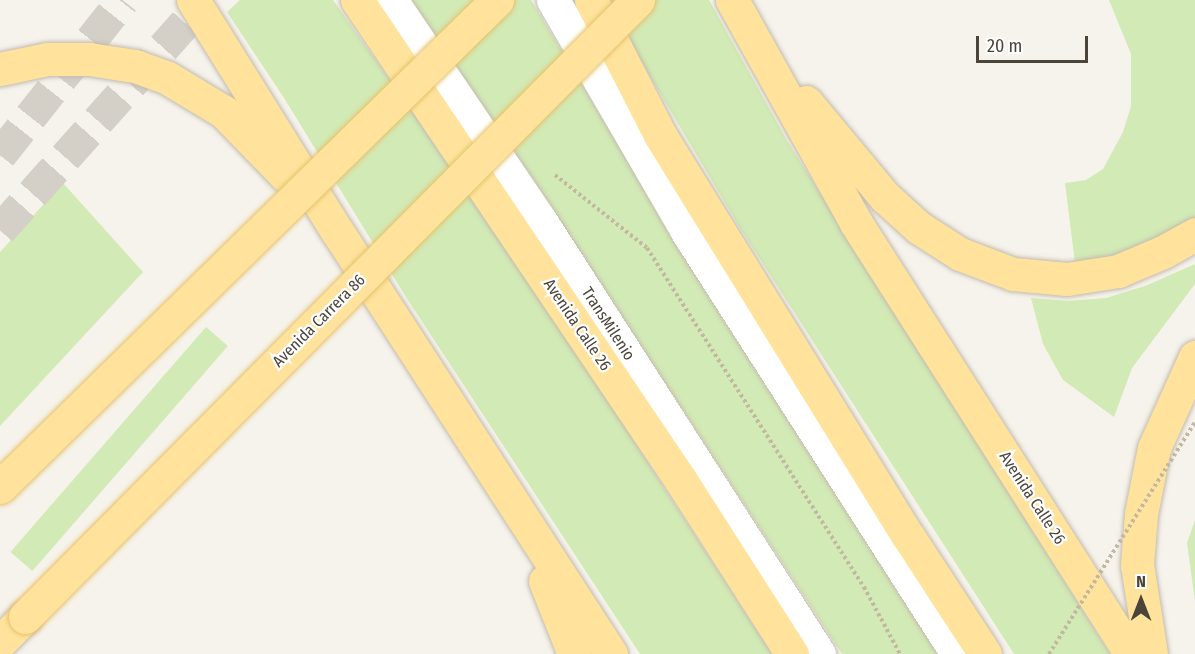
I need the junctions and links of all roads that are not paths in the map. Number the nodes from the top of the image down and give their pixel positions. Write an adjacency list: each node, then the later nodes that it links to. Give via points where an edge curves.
1 (193, 0): 11 (main road)
2 (357, 0): 19 (main road, Avenida Calle 26, via 680,479)
3 (391, 0): 20 (lane, TransMilenio, via 540,220)
4 (497, 0): 14 (main road, bridge)
5 (553, 0): 21 (lane, via 688,233)
6 (591, 0): 22 (main road, via 660,135)
7 (638, 0): 16 (main road, Avenida Carrera 86, bridge)
8 (732, 0): 9 (main road, Avenida Calle 26)
9 (747, 30): 12 (main road, via 885,198 918,227 960,254 1012,274 1067,279 1118,271); 23 (main road, Avenida Calle 26, via 856,223)
10 (0, 69): 11 (main road, via 47,59 89,59 135,66 166,77 224,112)
11 (337, 231): 15 (main road)
12 (1195, 234)
13 (1195, 357): 24 (main road, via 1154,448 1141,514 1137,565)
14 (0, 487)
15 (512, 502): 17 (main road); 18 (main road)
16 (0, 642)
17 (574, 654)
18 (611, 654)
19 (792, 654)
20 (819, 654)
21 (957, 654)
22 (985, 654)
23 (1131, 654)
24 (1150, 654)

